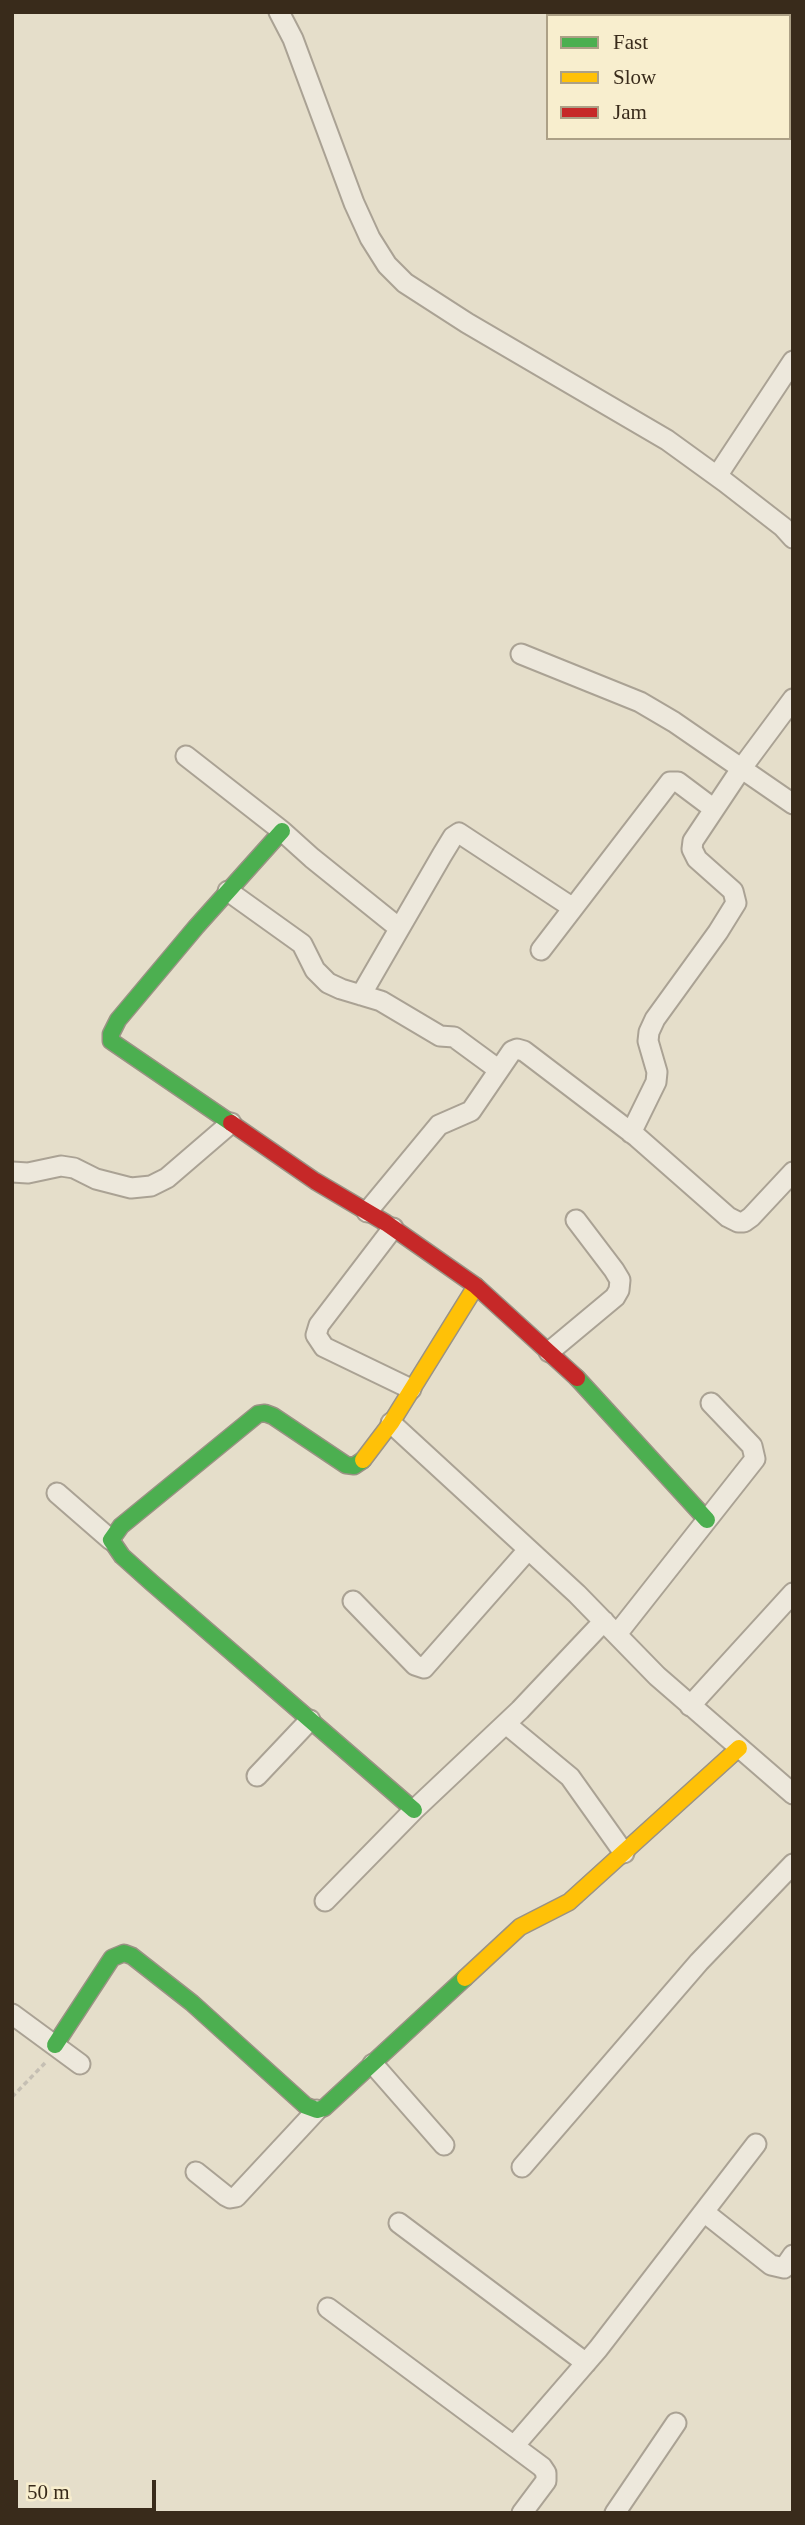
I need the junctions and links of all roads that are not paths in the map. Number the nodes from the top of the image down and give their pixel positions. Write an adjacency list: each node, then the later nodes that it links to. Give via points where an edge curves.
1 (279, 12): 3 (street, via 354,203 387,265 405,283 467,323 667,440)
2 (793, 361): 3 (street)
3 (717, 475): 4 (street)
4 (793, 538)
5 (521, 654): 8 (street, via 640,702)
6 (793, 699): 8 (street)
7 (186, 756): 11 (street)
8 (741, 769): 9 (street); 10 (street)
9 (793, 804)
10 (714, 809): 13 (street, via 678,782 670,782); 19 (street, via 692,849 733,891 736,903 649,1032 656,1082)
11 (282, 831): 12 (street); 14 (street)
12 (228, 891): 16 (street, via 302,944 322,979); 18 (street, via 118,1020 111,1041)
13 (573, 908): 14 (street, via 459,833); 15 (street)
14 (399, 928): 16 (street)
15 (541, 950)
16 (360, 995): 17 (street, via 381,1001 435,1034 454,1037)
17 (499, 1070): 19 (street, via 512,1051 524,1051); 22 (street, via 471,1111 439,1125)
18 (231, 1123): 20 (street, via 167,1178 151,1186 131,1188 61,1166); 22 (street)
19 (631, 1133): 21 (street, via 738,1222 751,1217)
20 (12, 1172)
21 (793, 1172)
22 (367, 1212): 24 (street)
23 (576, 1220): 26 (street, via 614,1270 619,1290)
24 (393, 1228): 25 (street); 27 (street, via 316,1335 324,1347)
25 (476, 1286): 26 (street); 27 (street)
26 (549, 1352): 31 (street)
27 (411, 1389): 29 (street)
28 (711, 1403): 31 (street, via 752,1446 755,1459)
29 (391, 1423): 32 (street, via 354,1466 273,1416 258,1414 121,1526); 33 (street)
30 (57, 1493): 32 (street)
31 (707, 1520): 36 (street)
32 (111, 1540): 38 (street, via 132,1565)
33 (527, 1551): 35 (street, via 424,1668 415,1665); 36 (street)
34 (793, 1593): 37 (street)
35 (354, 1601)
36 (610, 1628): 37 (street); 39 (street)
37 (690, 1706): 40 (street)
38 (310, 1720): 41 (street); 43 (street)
39 (506, 1724): 43 (street); 44 (street, via 570,1777)
40 (739, 1748): 42 (street); 44 (street)
41 (257, 1776)
42 (793, 1794)
43 (414, 1810): 46 (street)
44 (624, 1853): 50 (street, via 569,1902 520,1927)
45 (793, 1864): 54 (street, via 699,1962)
46 (325, 1901)
47 (12, 2014): 48 (street)
48 (57, 2047): 49 (street); 51 (street, via 113,1958 124,1954 192,2003 306,2106)
49 (80, 2064)
50 (373, 2064): 51 (street); 53 (street)
51 (317, 2110): 55 (street, via 236,2197 226,2196)
52 (756, 2144): 56 (street)
53 (444, 2145)
54 (522, 2167)
55 (196, 2172)
56 (704, 2212): 58 (street, via 771,2265 784,2268); 60 (street)
57 (399, 2223): 60 (street)
58 (793, 2255)
59 (328, 2308): 62 (street)
60 (586, 2363): 62 (street)
61 (676, 2423): 64 (street)
62 (514, 2446): 63 (street, via 546,2473 546,2481)
63 (522, 2513)
64 (615, 2513)

